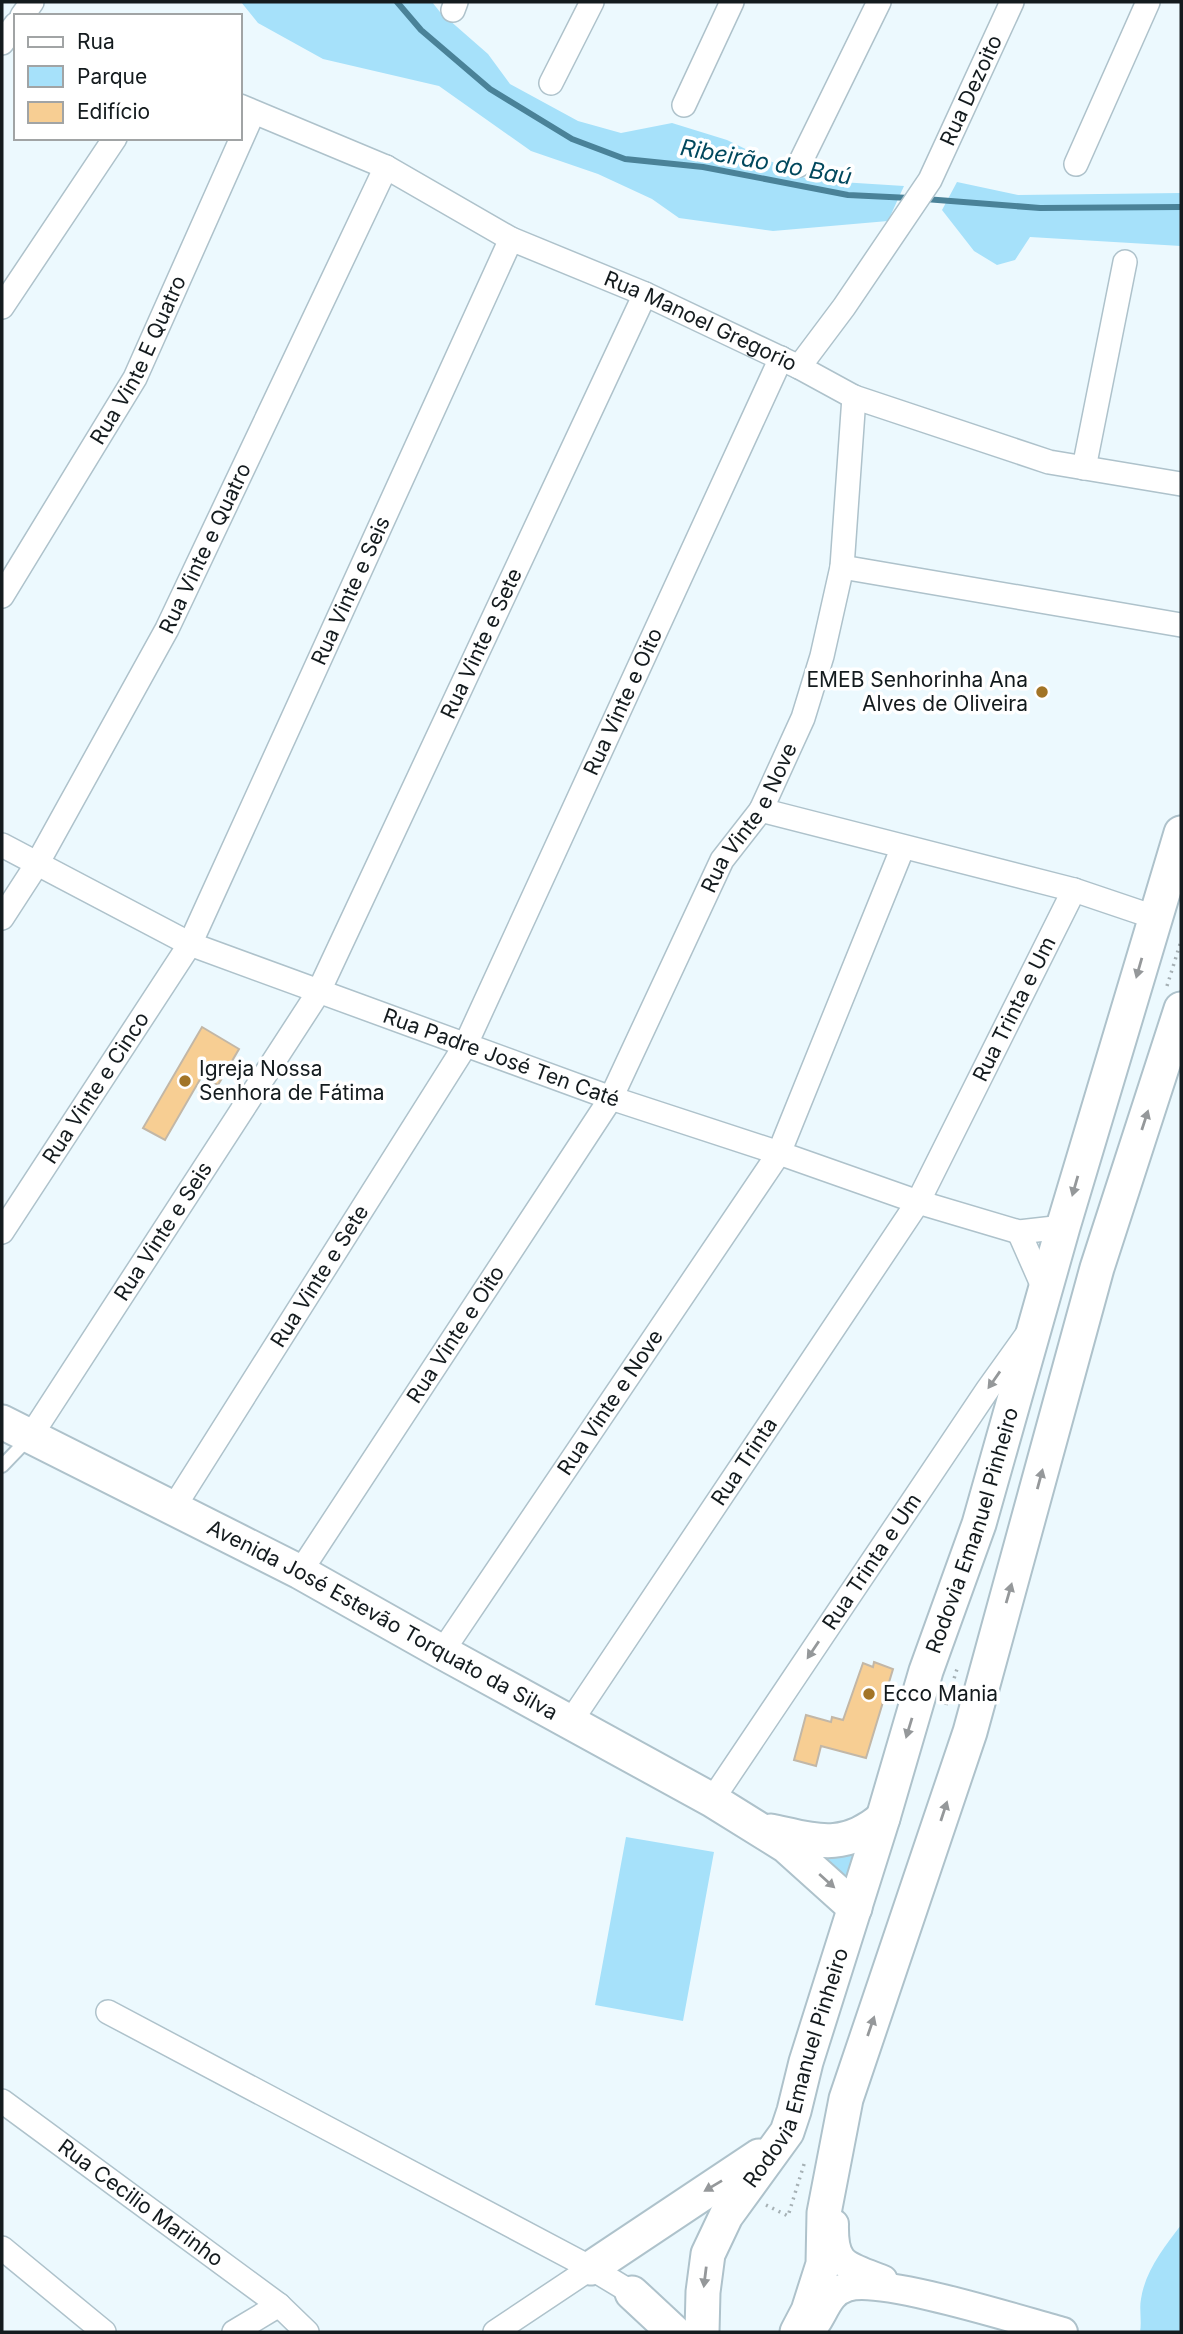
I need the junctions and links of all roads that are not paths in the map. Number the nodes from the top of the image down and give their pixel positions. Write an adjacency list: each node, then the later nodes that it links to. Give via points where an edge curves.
1 (592, 2): 8 (street)
2 (732, 2): 9 (street)
3 (879, 2): 14 (street)
4 (1012, 2): 20 (street, Rua Dezoito, via 930,180 844,307)
5 (1148, 2): 13 (street)
6 (14, 27): 7 (street)
7 (2, 43)
8 (551, 83)
9 (684, 105)
10 (247, 109): 15 (street, Rua Manoel Gregorio)
11 (113, 140): 19 (street)
12 (234, 140): 25 (street, Rua Vinte E Quatro, via 135,378)
13 (1076, 164)
14 (799, 165)
15 (386, 167): 16 (street, Rua Manoel Gregorio); 31 (street, Rua Vinte e Quatro, via 167,629)
16 (511, 239): 18 (street, Rua Manoel Gregorio); 35 (street, Rua Vinte e Seis)
17 (1125, 261): 22 (street)
18 (645, 294): 20 (street, Rua Manoel Gregorio); 36 (street, Rua Vinte e Sete)
19 (2, 307)
20 (790, 363): 21 (street, Rua Manoel Gregorio); 38 (street, Rua Vinte e Oito)
21 (854, 397): 22 (street, Rua Manoel Gregorio, via 1049,462); 24 (street, Rua Vinte e Nove)
22 (1084, 468): 23 (street, Rua Manoel Gregorio)
23 (1181, 484)
24 (842, 567): 26 (street); 27 (street, Rua Vinte e Nove, via 803,718)
25 (2, 596)
26 (1181, 625)
27 (761, 810): 30 (street); 39 (street, Rua Vinte e Nove, via 722,860)
28 (1181, 833): 33 (main road, Rodovia Emanuel Pinheiro)
29 (2, 845): 31 (street, Rua Padre José Ten Caté)
30 (903, 847): 32 (street); 40 (street)
31 (37, 864): 34 (street, Rua Vinte e Quatro); 35 (street, Rua Padre José Ten Caté)
32 (1074, 890): 33 (street); 41 (street, Rua Trinta e Um)
33 (1154, 917): 42 (main road, Rodovia Emanuel Pinheiro, one-way to 42)
34 (2, 918)
35 (190, 944): 36 (street, Rua Padre José Ten Caté); 43 (street, Rua Vinte e Cinco)
36 (318, 993): 38 (street, Rua Padre José Ten Caté); 47 (street, Rua Vinte e Seis)
37 (1181, 1009): 60 (main road, one-way to 37, via 846,2099 970,1732 1097,1268)
38 (465, 1046): 39 (street, Rua Padre José Ten Caté); 49 (street, Rua Vinte e Sete)
39 (611, 1098): 40 (street, Rua Padre José Ten Caté); 50 (street, Rua Vinte e Oito)
40 (779, 1153): 41 (street, Rua Padre José Ten Caté); 51 (street, Rua Vinte e Nove)
41 (918, 1202): 44 (street, Rua Padre José Ten Caté); 52 (street, Rua Trinta)
42 (1063, 1227): 44 (street); 45 (main road, Rodovia Emanuel Pinheiro)
43 (2, 1232)
44 (1019, 1232): 45 (street)
45 (1045, 1291): 46 (main road, Rodovia Emanuel Pinheiro)
46 (1034, 1325): 53 (street, Rua Trinta e Um, one-way to 53); 54 (main road, Rodovia Emanuel Pinheiro, one-way to 54, via 979,1524 926,1671)
47 (16, 1429): 48 (lane, Rua Vinte e Seis); 49 (main road, Avenida José Estevão Torquato da Silva)
48 (2, 1466)
49 (174, 1507): 50 (main road, Avenida José Estevão Torquato da Silva)
50 (300, 1572): 51 (main road, Avenida José Estevão Torquato da Silva)
51 (442, 1652): 52 (main road, Avenida José Estevão Torquato da Silva)
52 (571, 1721): 53 (main road, Avenida José Estevão Torquato da Silva)
53 (712, 1800): 55 (main road, Avenida José Estevão Torquato da Silva)
54 (883, 1818): 55 (main road, Avenida José Estevão Torquato da Silva, via 868,1831 821,1842); 56 (main road, Rodovia Emanuel Pinheiro)
55 (758, 1828): 56 (main road, Avenida José Estevão Torquato da Silva, one-way to 56, via 786,1846)
56 (855, 1908): 59 (main road, Rodovia Emanuel Pinheiro)
57 (108, 2012): 62 (street)
58 (2, 2101): 65 (street, Rua Cecilio Marinho)
59 (787, 2132): 62 (main road, one-way to 62, via 748,2165); 71 (main road, Rodovia Emanuel Pinheiro, one-way to 71, via 726,2216 708,2253)
60 (835, 2155): 63 (street, via 833,2245 838,2258); 72 (main road, via 824,2213 823,2264)
61 (2, 2248): 66 (street)
62 (591, 2268): 64 (street); 69 (street)
63 (908, 2291): 73 (street, via 846,2287 828,2300); 74 (street)
64 (632, 2293): 70 (main road); 71 (street)
65 (279, 2305): 67 (street); 68 (street, Rua Cecilio Marinho)
66 (104, 2332)
67 (234, 2332)
68 (307, 2332)
69 (495, 2332)
70 (674, 2332)
71 (700, 2332)
72 (797, 2332)
73 (808, 2332)
74 (1063, 2332)

